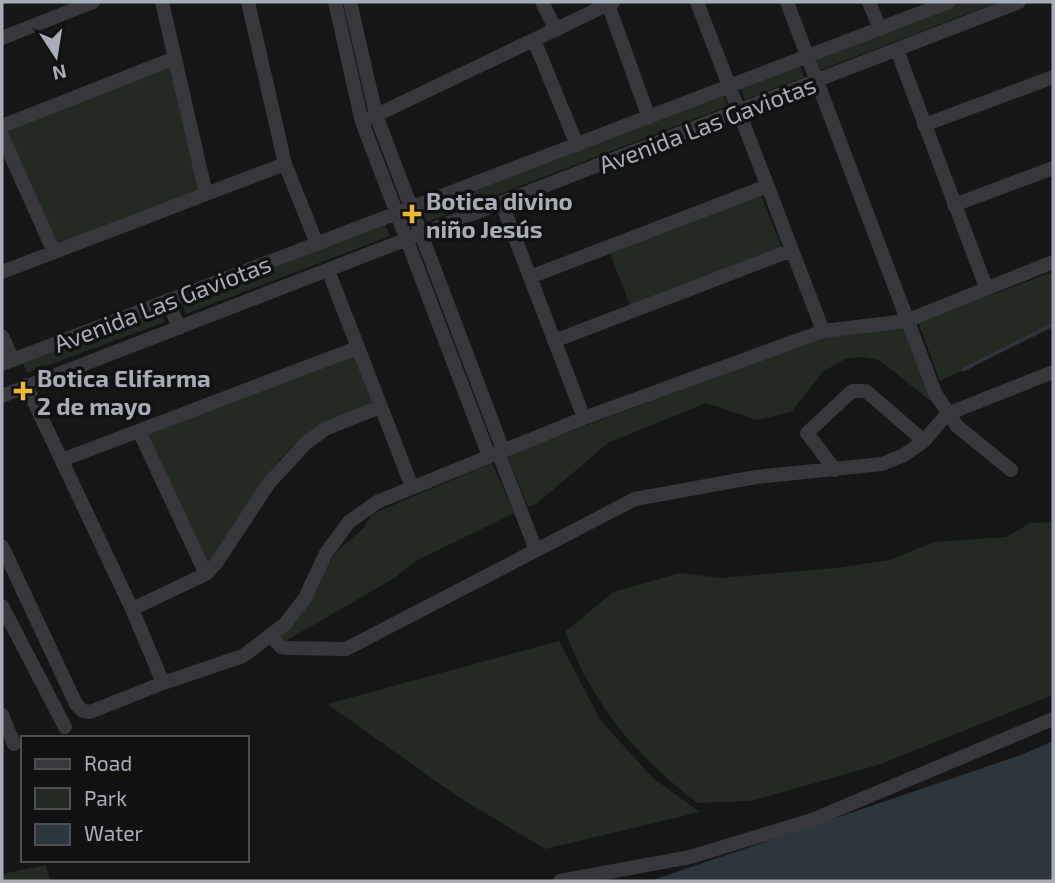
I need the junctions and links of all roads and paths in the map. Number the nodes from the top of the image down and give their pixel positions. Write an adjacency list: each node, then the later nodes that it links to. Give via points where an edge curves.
1 (93, 2): 15 (street)
2 (162, 2): 18 (street)
3 (248, 2): 31 (street)
4 (335, 2): 26 (street)
5 (351, 2): 24 (street)
6 (542, 2): 14 (street)
7 (696, 2): 22 (street)
8 (787, 2): 19 (street)
9 (869, 2): 13 (street)
10 (949, 2): 13 (street, Avenida Las Gaviotas)
11 (1018, 2): 17 (street, Avenida Las Gaviotas)
12 (610, 3): 14 (street); 25 (street)
13 (880, 29): 19 (street, Avenida Las Gaviotas)
14 (556, 30): 16 (street)
15 (2, 38)
16 (534, 40): 24 (street); 30 (street)
17 (897, 50): 21 (street, Avenida Las Gaviotas); 27 (street)
18 (175, 58): 28 (street); 34 (street)
19 (807, 58): 21 (street); 22 (street, Avenida Las Gaviotas)
20 (1053, 77): 27 (street)
21 (816, 82): 23 (street, Avenida Las Gaviotas); 50 (street)
22 (729, 87): 23 (street); 25 (street, Avenida Las Gaviotas)
23 (738, 112): 33 (street); 35 (street, Avenida Las Gaviotas)
24 (376, 115): 26 (street); 37 (street)
25 (649, 118): 30 (street, Avenida Las Gaviotas)
26 (362, 122): 38 (street)
27 (923, 125): 36 (street)
28 (2, 126)
29 (2, 136): 43 (street)
30 (577, 145): 37 (street, Avenida Las Gaviotas)
31 (285, 164): 34 (street); 41 (street)
32 (1053, 169): 36 (street)
33 (767, 186): 42 (street); 47 (street)
34 (206, 194): 43 (street)
35 (502, 204): 39 (street, Avenida Las Gaviotas); 47 (street)
36 (954, 205): 48 (street)
37 (411, 209): 38 (street, Avenida Las Gaviotas); 39 (street)
38 (396, 214): 40 (street); 41 (street, Avenida Las Gaviotas)
39 (421, 234): 40 (street, Avenida Las Gaviotas); 65 (street)
40 (406, 239): 45 (street, Avenida Las Gaviotas); 65 (street)
41 (317, 244): 49 (street, Avenida Las Gaviotas)
42 (792, 250): 52 (street); 54 (street)
43 (54, 252): 46 (street)
44 (1053, 262): 48 (street)
45 (328, 270): 51 (street, Avenida Las Gaviotas); 55 (street)
46 (2, 272)
47 (530, 277): 54 (street)
48 (986, 287): 50 (street)
49 (168, 301): 51 (street); 56 (street, Avenida Las Gaviotas)
50 (906, 321): 52 (street); 61 (street)
51 (179, 328): 58 (street, Avenida Las Gaviotas)
52 (823, 331): 62 (street)
53 (2, 337): 56 (street)
54 (554, 341): 62 (street)
55 (357, 348): 60 (street); 63 (street)
56 (7, 362)
57 (1053, 372): 61 (street)
58 (26, 385): 59 (street, Avenida Las Gaviotas); 66 (street)
59 (2, 396)
60 (380, 407): 69 (street); 72 (street, via 325,429 291,457)
61 (947, 414): 64 (street); 68 (street)
62 (584, 418): 65 (street)
63 (139, 431): 66 (street); 72 (street)
64 (924, 441): 67 (street, via 881,464); 67 (street, via 866,391 852,391 807,433)
65 (497, 452): 69 (street); 71 (street)
66 (62, 460): 74 (street)
67 (835, 470): 71 (street, via 756,477 635,499)
68 (1011, 470)
69 (412, 488): 75 (street, via 377,502 349,522 326,554 305,598)
70 (2, 546): 76 (street, via 82,711 90,712)
71 (536, 551): 75 (street, via 346,649 281,647)
72 (206, 573): 74 (street)
73 (2, 606): 79 (street)
74 (132, 609): 76 (street)
75 (270, 635): 76 (street, via 243,656)
76 (163, 683)
77 (2, 715): 80 (street)
78 (1053, 719): 81 (street, via 812,820 691,857)
79 (65, 727)
80 (14, 744)
81 (560, 881)

